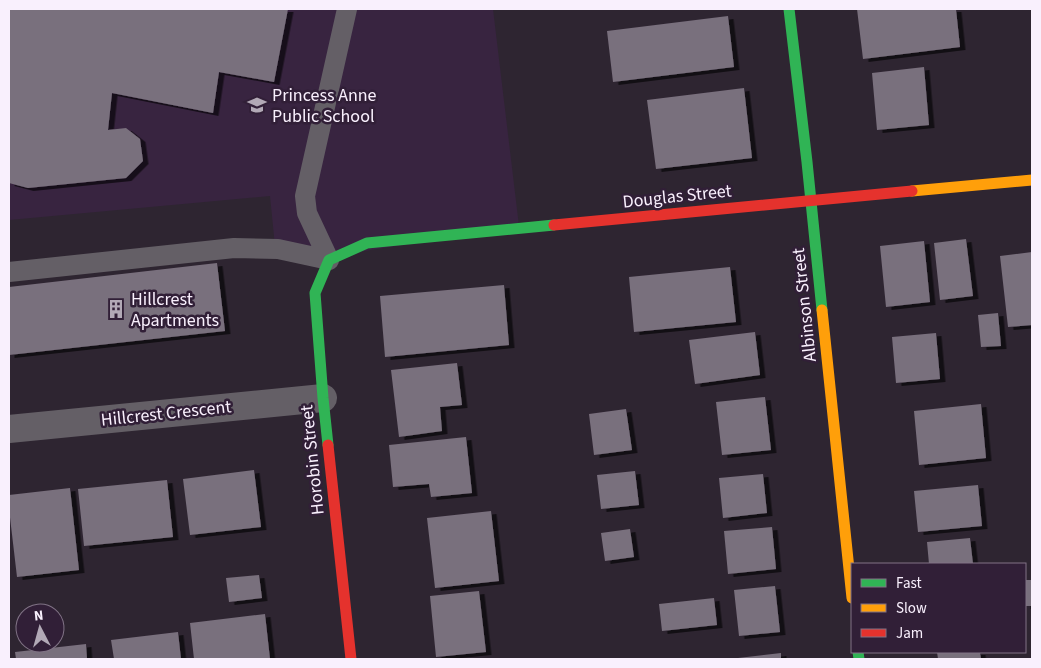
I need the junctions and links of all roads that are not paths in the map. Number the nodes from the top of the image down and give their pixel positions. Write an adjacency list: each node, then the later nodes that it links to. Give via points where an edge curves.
1 (347, 9): 5 (lane, via 305,196 307,213)
2 (789, 9): 4 (street, Albinson Street)
3 (1032, 180): 4 (street, Douglas Street)
4 (811, 200): 5 (street, Douglas Street, via 367,243); 9 (street, Albinson Street)
5 (329, 260): 6 (lane, via 278,249 234,248); 7 (street, Horobin Street, via 315,293)
6 (9, 272)
7 (323, 398): 8 (street, Hillcrest Crescent); 10 (street, Horobin Street)
8 (9, 428)
9 (851, 588)
10 (351, 659)

